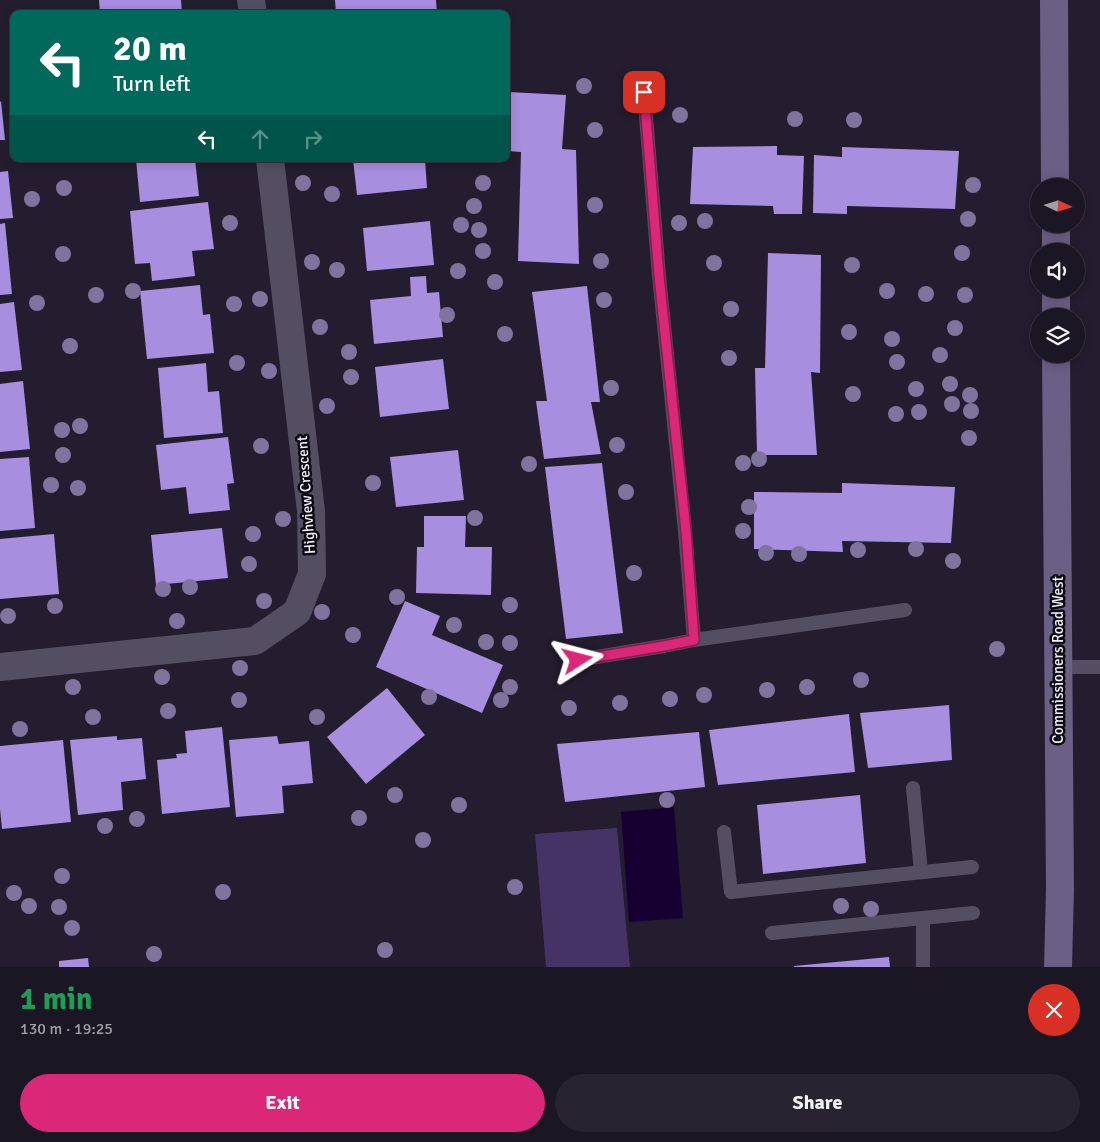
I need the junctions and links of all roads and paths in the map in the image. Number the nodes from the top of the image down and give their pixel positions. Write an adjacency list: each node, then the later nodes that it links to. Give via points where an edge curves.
1 (1054, 0): 4 (main road)
2 (644, 92): 7 (lane)
3 (270, 162): 9 (street, Highview Crescent, via 311,511 312,574 297,612 255,641)
4 (1055, 178)
5 (1056, 363): 11 (main road, Commissioners Road West)
6 (905, 610): 7 (lane)
7 (694, 640): 8 (lane)
8 (578, 660)
9 (0, 667)
10 (1100, 667): 11 (lane)
11 (1058, 668): 20 (main road, Commissioners Road West)
12 (913, 788): 15 (lane)
13 (724, 832): 15 (lane, via 731,892)
14 (972, 867): 15 (lane)
15 (921, 872)
16 (973, 913): 17 (lane)
17 (923, 918): 18 (lane); 19 (lane)
18 (772, 933)
19 (923, 967)
20 (1058, 967)

